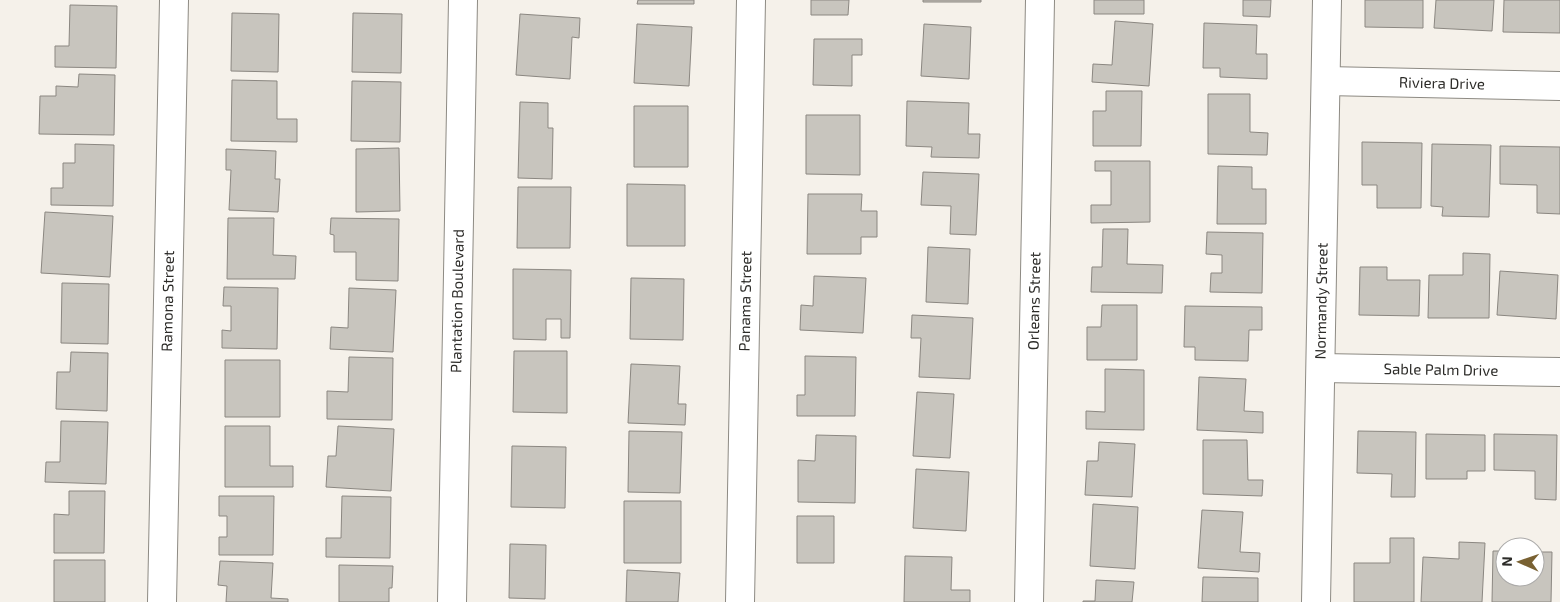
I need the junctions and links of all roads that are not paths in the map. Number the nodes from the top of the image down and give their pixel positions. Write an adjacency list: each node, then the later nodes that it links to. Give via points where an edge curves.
1 (174, 0): 10 (street, Ramona Street)
2 (463, 0): 11 (street, Plantation Boulevard)
3 (751, 0): 12 (street, Panama Street)
4 (1040, 0): 13 (street, Orleans Street)
5 (1327, 0): 6 (street, Normandy Street)
6 (1326, 81): 7 (street, Riviera Drive); 8 (street, Normandy Street)
7 (1560, 86)
8 (1321, 368): 9 (street, Sable Palm Drive); 14 (street, Normandy Street)
9 (1560, 372)
10 (162, 602)
11 (452, 602)
12 (740, 602)
13 (1029, 602)
14 (1316, 602)

